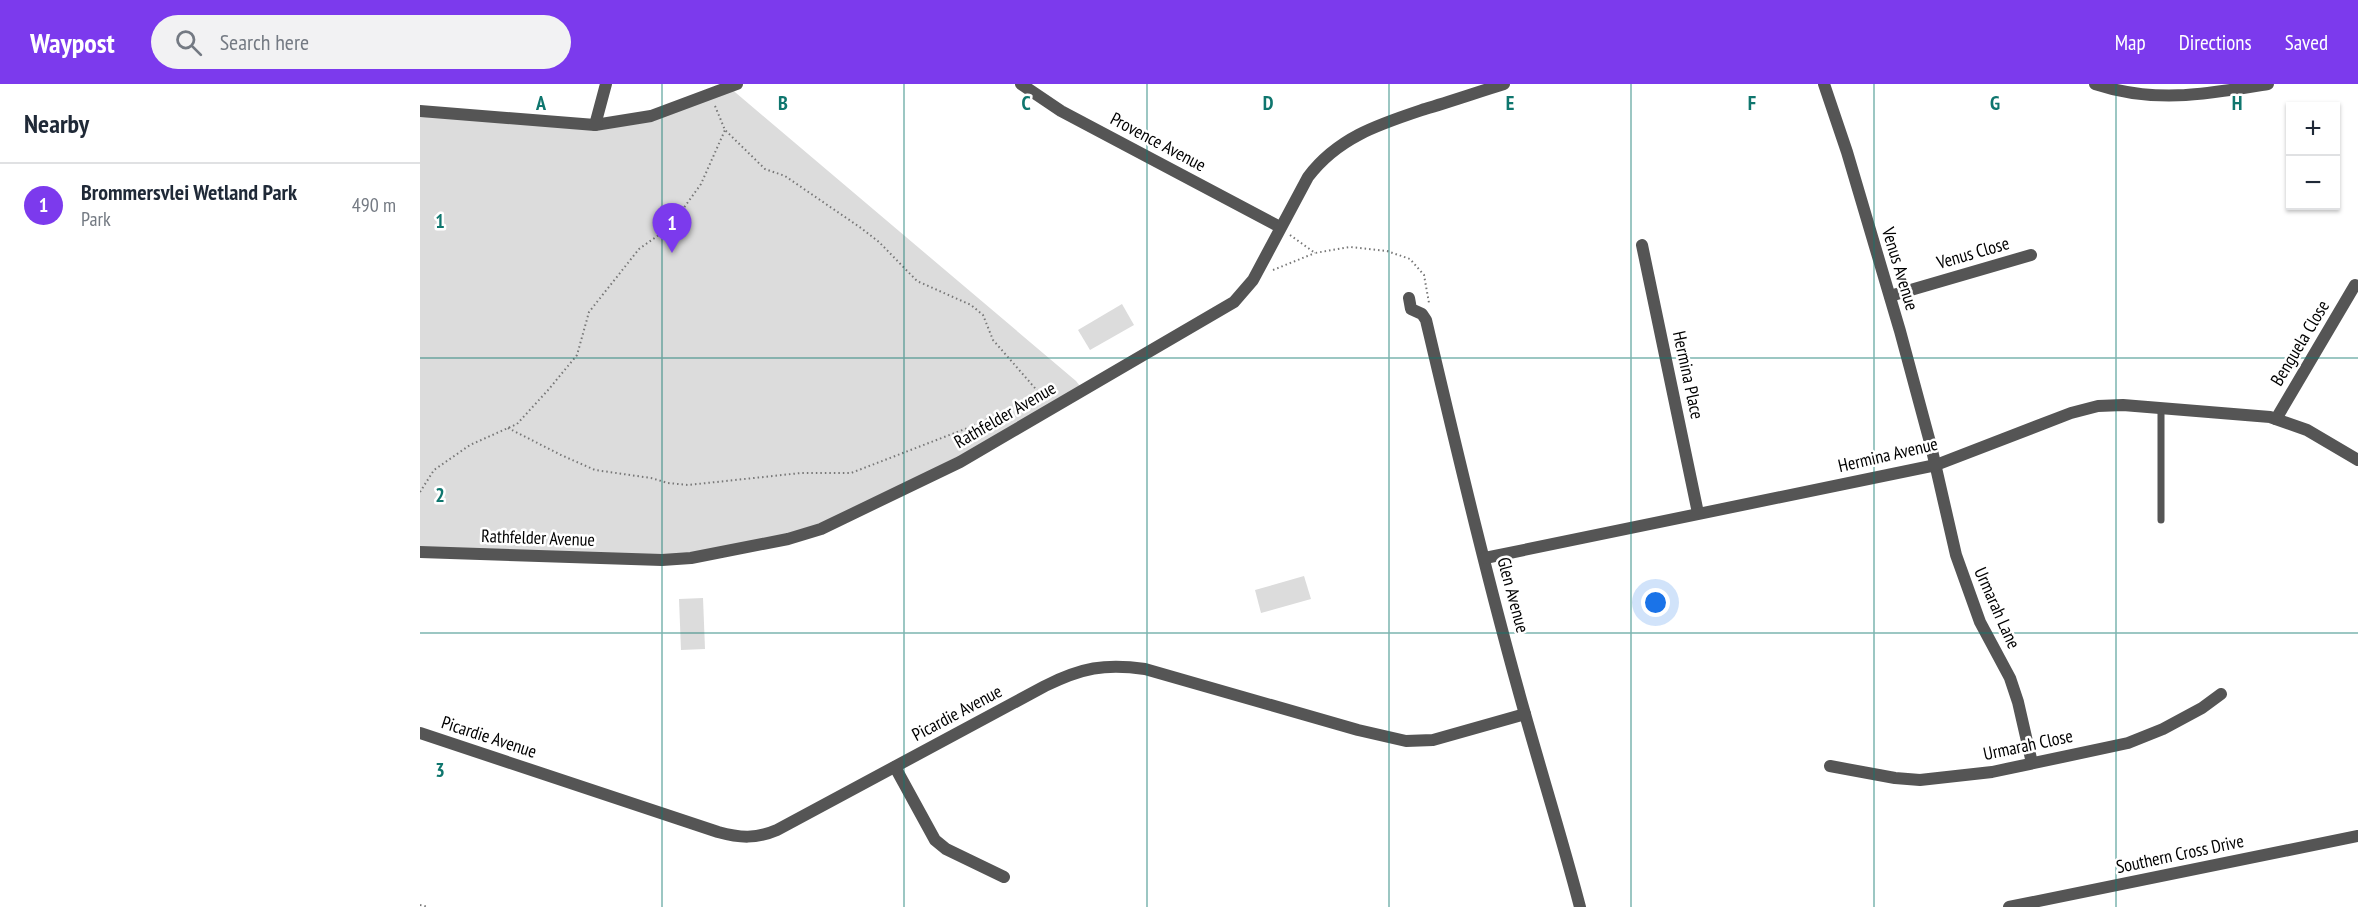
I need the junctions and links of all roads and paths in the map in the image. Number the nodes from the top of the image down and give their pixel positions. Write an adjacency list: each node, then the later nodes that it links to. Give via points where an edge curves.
1 (606, 84): 10 (street)
2 (736, 84): 8 (street)
3 (1021, 84): 12 (street, Provence Avenue, via 1061,111)
4 (1504, 84): 12 (street, Rathfelder Avenue, via 1388,122 1341,144 1314,170)
5 (1824, 84): 18 (street, Venus Avenue)
6 (2095, 84): 7 (street, via 2144,95 2180,97)
7 (2268, 84)
8 (712, 94): 10 (street, via 651,116); 11 (path)
9 (420, 111): 10 (street)
10 (596, 125)
11 (725, 130): 21 (path, via 765,169 785,176 879,242 917,281 971,305 983,315 993,340); 25 (path, via 701,184 670,227 639,249 589,312 577,355 517,424)
12 (1280, 227): 14 (path); 16 (street, Rathfelder Avenue)
13 (1642, 245): 29 (street, Hermina Place)
14 (1315, 253): 16 (path); 20 (path, via 1350,247 1387,251 1410,259 1424,275 1429,290 1429,306)
15 (2031, 255): 18 (street, Venus Close)
16 (1256, 274): 22 (street, Rathfelder Avenue, via 1234,302)
17 (2355, 285): 24 (street, Benguela Close)
18 (1890, 296): 27 (street, Venus Avenue)
19 (1409, 298): 20 (street, Glen Avenue, via 1411,309)
20 (1424, 316): 32 (street, Glen Avenue)
21 (1042, 396): 22 (path); 25 (path, via 851,473 801,473 688,485 596,470)
22 (1053, 408): 31 (street, Rathfelder Avenue, via 949,467 804,536 662,560)
23 (2161, 408): 24 (street, Hermina Avenue); 27 (street, Hermina Avenue, via 2098,405); 30 (lane)
24 (2276, 419): 26 (street, Hermina Avenue, via 2307,430)
25 (508, 428): 28 (path, via 470,445 434,470)
26 (2358, 460)
27 (1936, 465): 29 (street, Hermina Avenue); 36 (street, Urmarah Lane, via 1966,588 2010,678)
28 (420, 492)
29 (1698, 513): 32 (street, Hermina Avenue)
30 (2161, 520)
31 (420, 552)
32 (1485, 558): 34 (street, Glen Avenue)
33 (2221, 694): 36 (street, Urmarah Close, via 2163,729 2128,743)
34 (1525, 714): 37 (street, Picardie Avenue, via 1433,740 1406,741 1145,669 1104,666 1063,677); 43 (street, Glen Avenue)
35 (420, 733): 37 (street, Picardie Avenue, via 742,838 777,830)
36 (2032, 763): 38 (street, Urmarah Close, via 1926,780)
37 (895, 766): 40 (street, via 935,840)
38 (1830, 766)
39 (2358, 836): 44 (street, Southern Cross Drive)
40 (1004, 877)
41 (420, 905): 42 (path)
42 (428, 907)
43 (1580, 907)
44 (2009, 907)

